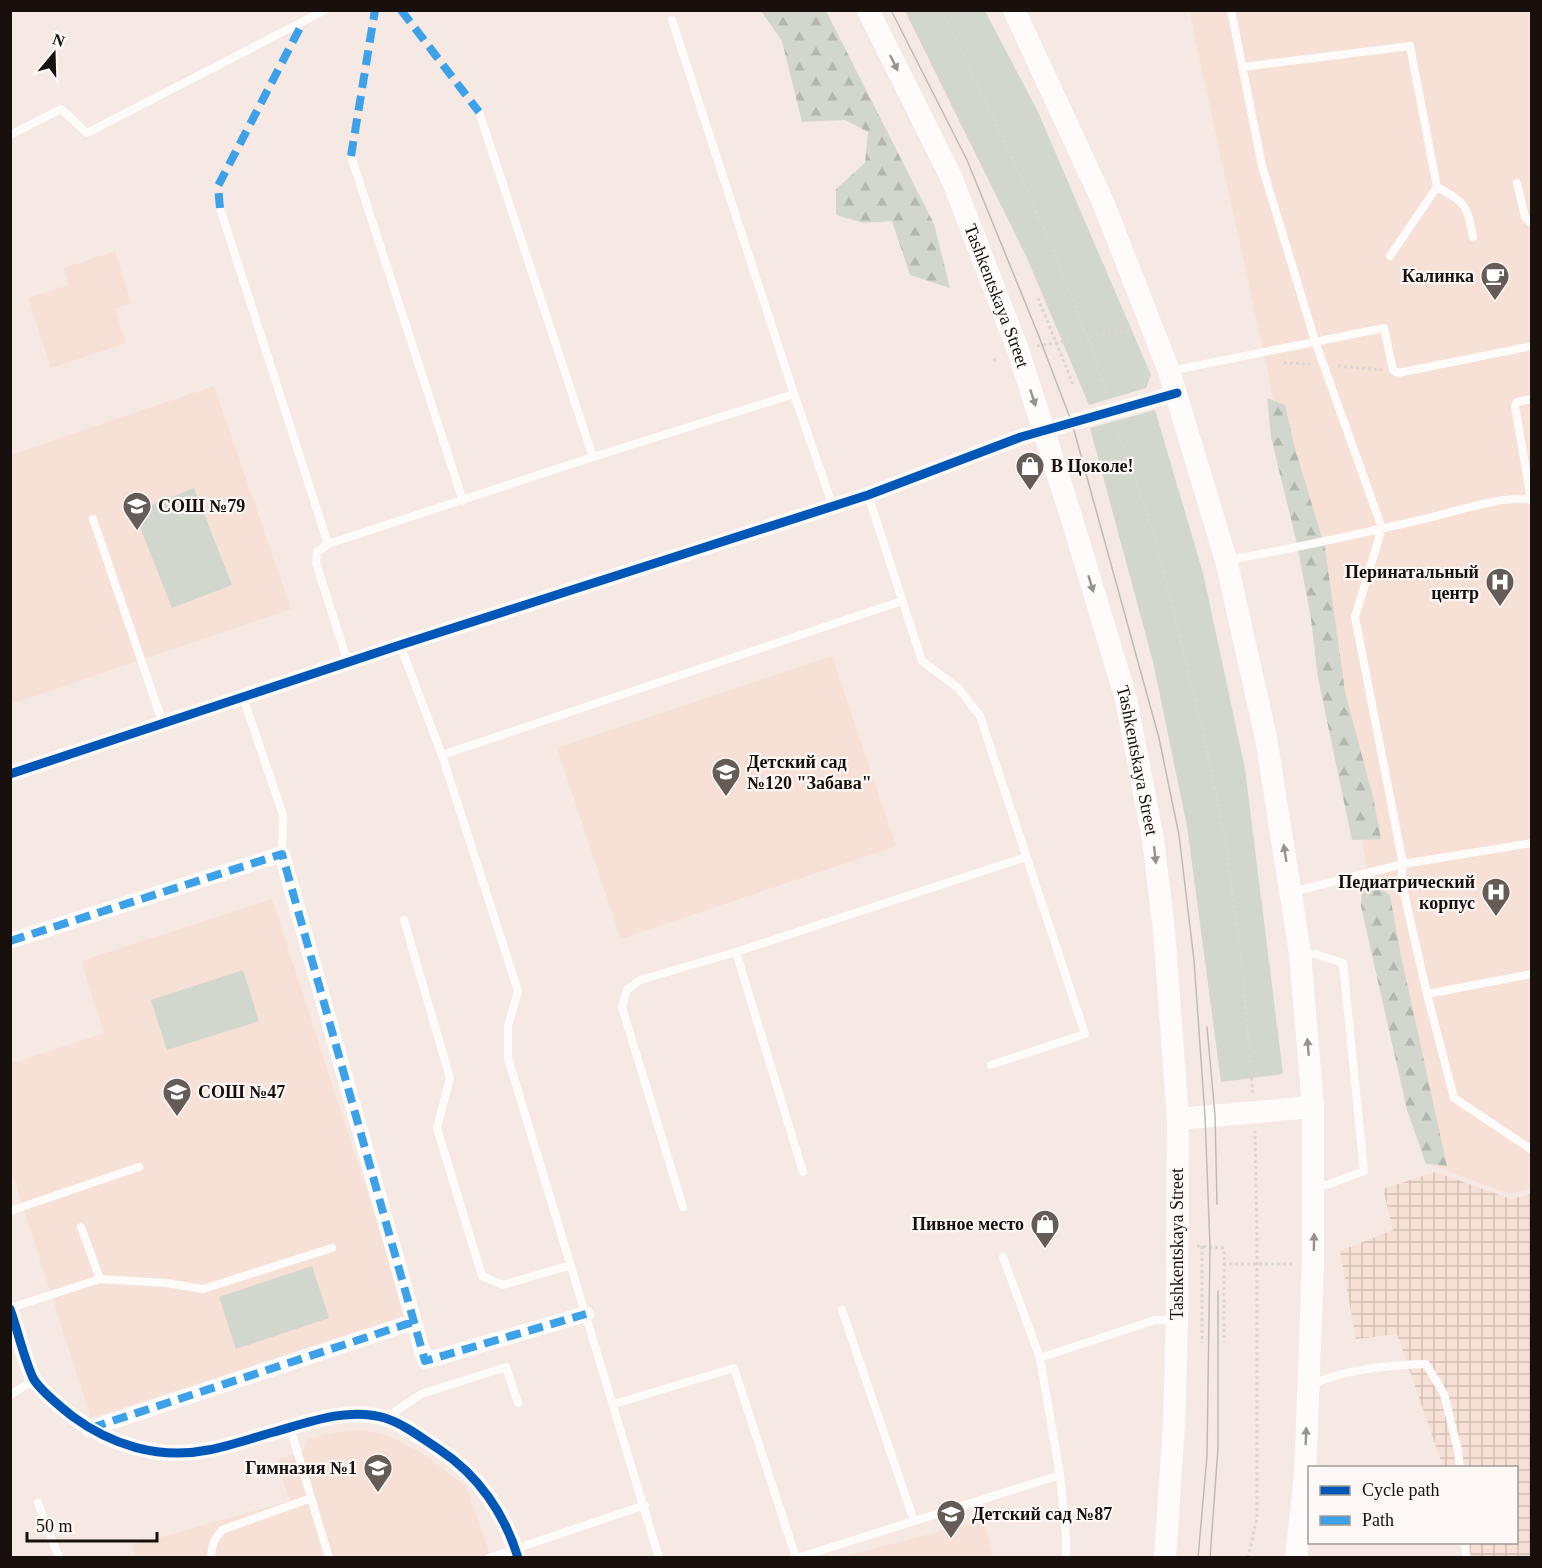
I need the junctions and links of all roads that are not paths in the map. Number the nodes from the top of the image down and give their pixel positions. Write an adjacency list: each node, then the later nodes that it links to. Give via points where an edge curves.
1 (325, 10): 8 (lane, via 87,133 61,110)
2 (868, 10): 22 (main road, Tashkentskaya Street, one-way to 22, via 952,179)
3 (1014, 10): 18 (main road, via 1102,202)
4 (1231, 10): 6 (lane)
5 (672, 20): 20 (lane)
6 (1242, 67): 11 (lane, via 1410,46); 16 (lane, via 1262,166)
7 (478, 112): 23 (lane)
8 (10, 135)
9 (351, 156): 27 (lane)
10 (1517, 183): 13 (lane, via 1525,217)
11 (1437, 188): 14 (lane, via 1467,209); 15 (lane)
12 (220, 208): 31 (lane)
13 (1532, 224)
14 (1473, 237)
15 (1390, 256)
16 (1315, 341): 17 (lane, via 1383,328 1393,370 1398,373); 18 (lane); 30 (lane)
17 (1532, 346)
18 (1169, 371): 19 (main road)
19 (1177, 393): 22 (street); 32 (main road)
20 (794, 394): 23 (lane); 28 (lane)
21 (1532, 399): 24 (lane, via 1515,406)
22 (1044, 430): 25 (street); 53 (main road, Tashkentskaya Street, one-way to 53, via 1126,699 1153,839)
23 (593, 457): 27 (lane)
24 (1528, 467): 26 (lane)
25 (868, 495): 28 (street); 33 (lane)
26 (1531, 500): 30 (lane, via 1501,501)
27 (462, 501): 31 (lane)
28 (833, 507): 34 (street)
29 (93, 519): 37 (lane)
30 (1382, 528): 32 (lane); 43 (lane, via 1355,617)
31 (328, 544): 35 (lane, via 317,552 316,563)
32 (1226, 560): 44 (main road, one-way to 32, via 1266,738)
33 (902, 601): 38 (lane); 42 (lane, via 922,661 958,688 980,716)
34 (400, 645): 35 (street); 38 (lane)
35 (348, 663): 36 (street)
36 (243, 697): 37 (street); 41 (lane, via 283,815)
37 (163, 724): 39 (street)
38 (442, 755): 63 (lane, via 518,990 508,1026 508,1058)
39 (10, 774)
40 (1532, 843): 43 (lane)
41 (282, 854): 46 (street); 69 (street)
42 (1026, 857): 47 (lane); 51 (lane, via 1085,1034)
43 (1403, 864): 44 (lane); 50 (lane, via 1401,880)
44 (1291, 890): 48 (main road)
45 (404, 920): 63 (lane, via 450,1078 437,1128 482,1275 503,1285)
46 (10, 941)
47 (736, 952): 56 (lane); 58 (lane, via 640,980 627,990 622,1007)
48 (1300, 954): 52 (main road, one-way to 48); 57 (lane, via 1315,954 1343,963 1364,1171 1327,1185)
49 (1532, 974): 50 (lane)
50 (1427, 994): 54 (lane, via 1454,1098)
51 (991, 1065)
52 (1313, 1107): 53 (main road); 57 (main road)
53 (1178, 1119): 68 (main road, Tashkentskaya Street)
54 (1532, 1150)
55 (139, 1167): 59 (lane)
56 (802, 1172)
57 (1315, 1185): 72 (main road, one-way to 57)
58 (683, 1207)
59 (10, 1211)
60 (81, 1227): 64 (lane)
61 (332, 1248): 64 (lane, via 203,1289)
62 (1003, 1257): 70 (lane)
63 (571, 1265): 67 (lane)
64 (100, 1279): 65 (lane)
65 (10, 1308): 71 (street)
66 (842, 1310): 84 (lane)
67 (586, 1314): 69 (street, via 425,1360); 75 (lane)
68 (1177, 1320): 70 (lane, via 1155,1320); 93 (main road, Tashkentskaya Street)
69 (413, 1322): 78 (street)
70 (1040, 1358): 80 (lane)
71 (34, 1380): 73 (lane); 78 (street)
72 (1308, 1385): 79 (lane, via 1381,1366 1426,1364 1444,1394); 94 (main road, one-way to 72, via 1305,1476)
73 (10, 1395)
74 (518, 1403): 76 (lane, via 506,1367 421,1394)
75 (614, 1404): 83 (lane); 91 (lane, via 734,1368)
76 (386, 1418): 77 (street, via 357,1414); 85 (street, via 457,1461 500,1514)
77 (290, 1427): 78 (street, via 207,1451 164,1453 124,1446); 81 (lane)
78 (89, 1429)
79 (1460, 1466)
80 (1060, 1475): 84 (lane); 92 (lane)
81 (311, 1498): 87 (lane, via 222,1530 215,1537); 88 (lane)
82 (38, 1503): 86 (lane)
83 (645, 1505): 85 (lane); 90 (lane)
84 (914, 1521): 91 (lane)
85 (517, 1553): 89 (lane)
86 (58, 1557)
87 (211, 1557)
88 (329, 1557)
89 (489, 1557)
90 (659, 1557)
91 (796, 1557)
92 (1066, 1557)
93 (1165, 1557)
94 (1296, 1557)

